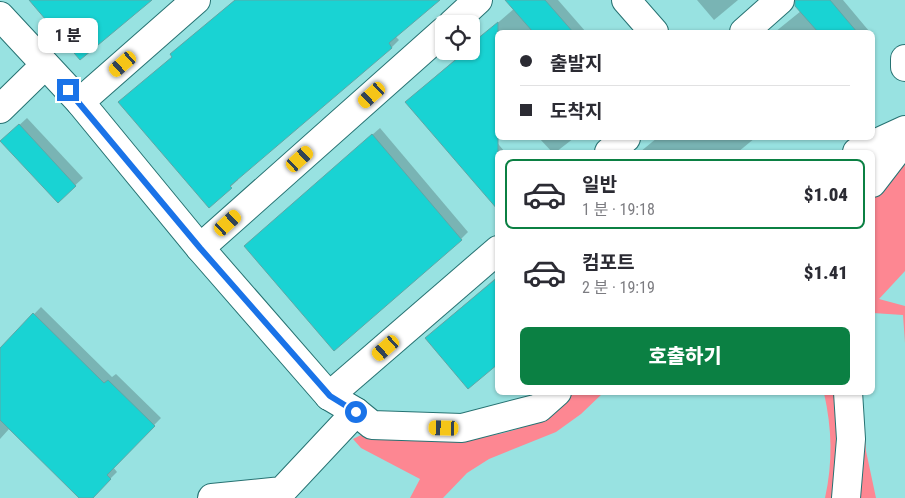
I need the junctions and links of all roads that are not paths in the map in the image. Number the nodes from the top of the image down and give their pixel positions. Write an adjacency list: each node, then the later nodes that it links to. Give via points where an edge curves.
1 (196, 0): 13 (street)
2 (478, 0): 5 (street)
3 (626, 0): 7 (street)
4 (780, 0): 8 (street)
5 (462, 15)
6 (0, 16): 11 (street)
7 (652, 30)
8 (746, 30)
9 (435, 39): 21 (street)
10 (905, 59): 12 (street)
11 (45, 65): 13 (street); 14 (street)
12 (905, 67)
13 (80, 102): 21 (street)
14 (0, 109)
15 (905, 130): 19 (street)
16 (624, 140): 18 (street)
17 (905, 140): 20 (street)
18 (611, 150)
19 (861, 150)
20 (875, 178)
21 (200, 248): 25 (street)
22 (495, 253): 25 (street)
23 (554, 395): 26 (street, via 539,408 462,428 372,425)
24 (848, 395): 28 (street, via 851,439)
25 (330, 396): 26 (street)
26 (356, 412): 27 (street, via 282,491)
27 (212, 498)
28 (846, 498)

